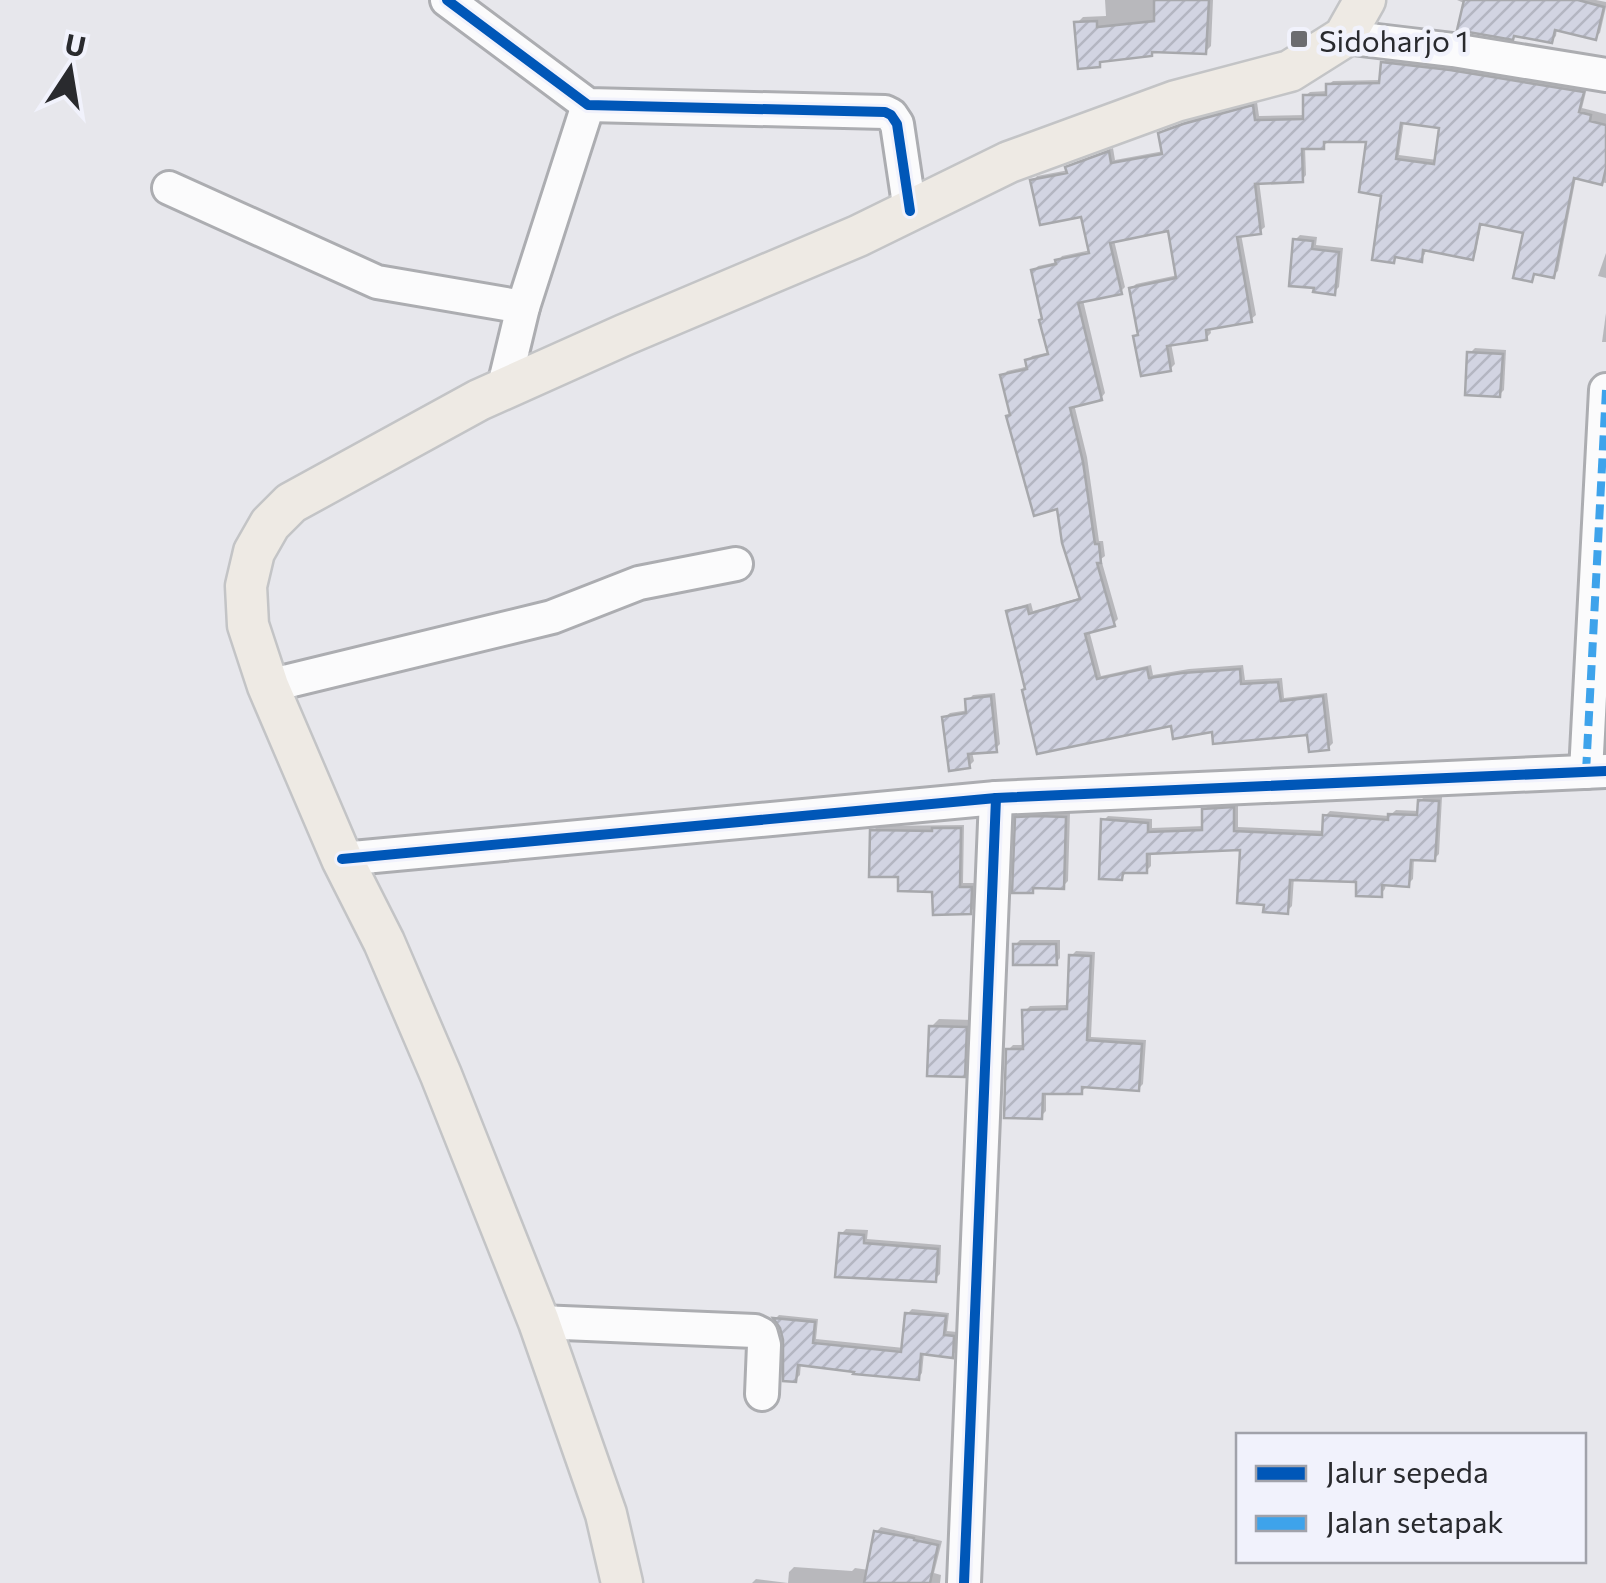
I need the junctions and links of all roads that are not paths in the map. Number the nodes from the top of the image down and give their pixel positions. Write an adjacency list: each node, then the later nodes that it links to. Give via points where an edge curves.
1 (447, 0): 5 (street)
2 (1365, 0): 3 (main road)
3 (1344, 37): 4 (street); 7 (main road, via 1290,71 1176,102 1009,162)
4 (1606, 74)
5 (588, 105): 7 (street, via 885,112 896,124); 8 (street)
6 (169, 188): 8 (street, via 377,282)
7 (910, 211): 9 (main road)
8 (522, 307): 9 (street)
9 (504, 390): 12 (main road, via 291,503 270,524 246,586 248,625)
10 (1606, 390): 13 (street)
11 (736, 564): 12 (street, via 639,583 552,617)
12 (268, 686): 15 (main road)
13 (1596, 771): 14 (street)
14 (996, 798): 15 (street); 19 (street)
15 (342, 859): 16 (main road, via 441,1075)
16 (540, 1322): 17 (street, via 754,1331 763,1338); 18 (main road, via 606,1514)
17 (762, 1394)
18 (622, 1583)
19 (964, 1583)

